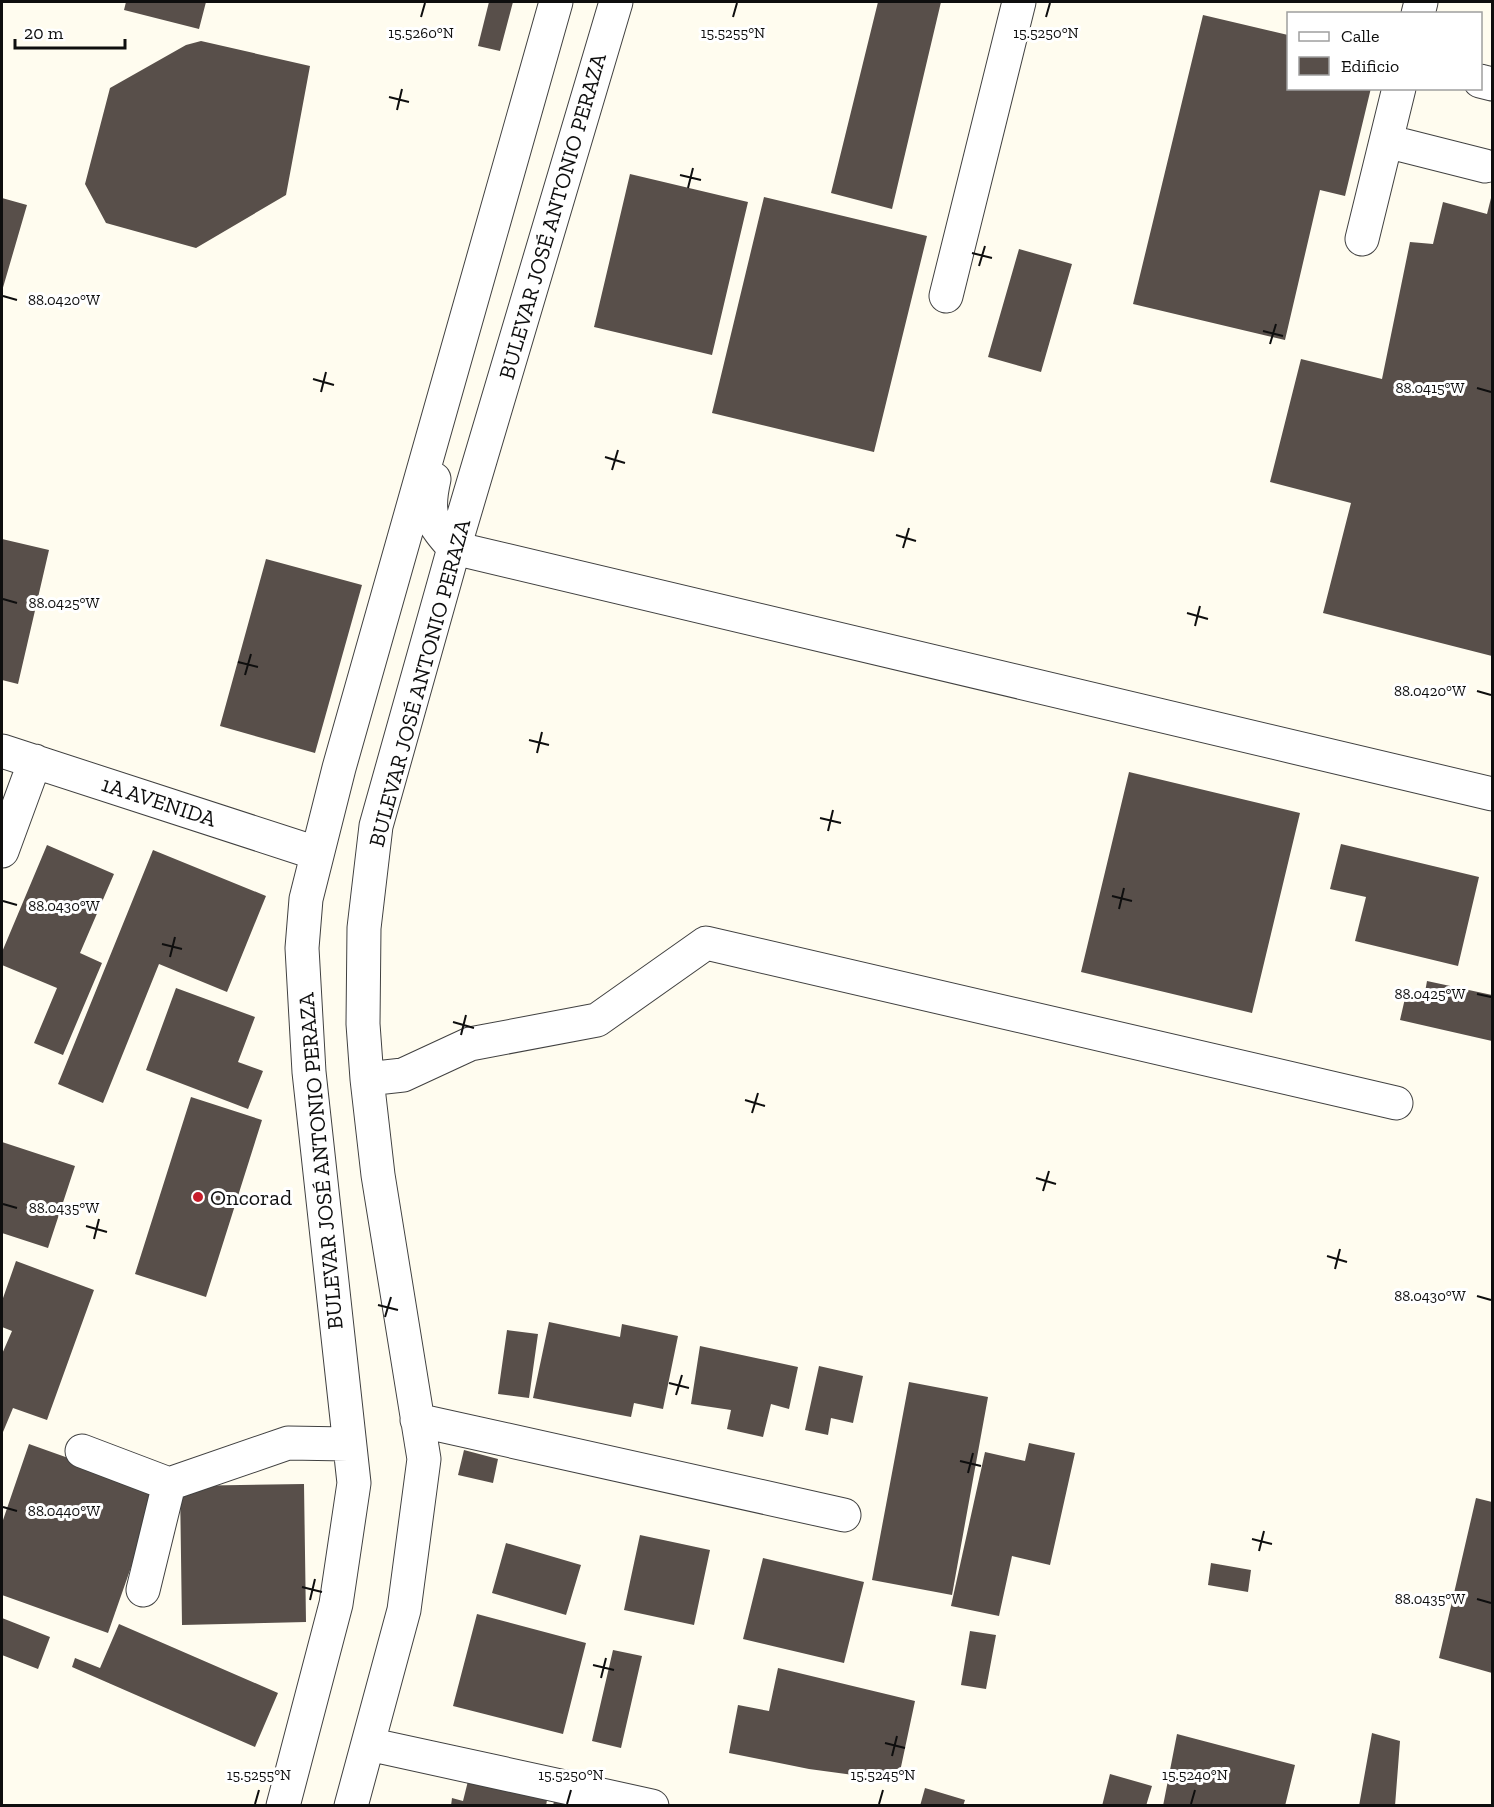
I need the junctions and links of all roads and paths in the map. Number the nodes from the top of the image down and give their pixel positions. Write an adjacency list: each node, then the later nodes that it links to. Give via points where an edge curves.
1 (556, 2): 9 (street, BULEVAR JOSÉ ANTONIO PERAZA)
2 (616, 2): 10 (street, BULEVAR JOSÉ ANTONIO PERAZA)
3 (1019, 2): 8 (street)
4 (1399, 90): 5 (street)
5 (1386, 141): 6 (street); 7 (street)
6 (1485, 166)
7 (1362, 239)
8 (946, 296)
9 (462, 333): 10 (street, via 430,496 432,524); 15 (street, BULEVAR JOSÉ ANTONIO PERAZA)
10 (454, 548): 13 (street); 16 (street, BULEVAR JOSÉ ANTONIO PERAZA, via 376,826 364,928)
11 (2, 751): 12 (street, 1A AVENIDA)
12 (36, 761): 14 (street); 15 (street, 1A AVENIDA)
13 (1492, 794)
14 (2, 851)
15 (316, 853): 19 (street, BULEVAR JOSÉ ANTONIO PERAZA, via 306,899 302,959 309,1072)
16 (367, 1079): 17 (street, via 403,1075 470,1044 597,1020 706,943); 18 (street, BULEVAR JOSÉ ANTONIO PERAZA, via 378,1175)
17 (1396, 1104)
18 (417, 1420): 22 (street); 24 (street, BULEVAR JOSÉ ANTONIO PERAZA, via 424,1459 404,1610)
19 (348, 1444): 21 (street, via 288,1443); 25 (street, BULEVAR JOSÉ ANTONIO PERAZA, via 354,1483 336,1604)
20 (82, 1451): 21 (street)
21 (169, 1484): 23 (street)
22 (844, 1515)
23 (143, 1590)
24 (368, 1744): 26 (street, BULEVAR JOSÉ ANTONIO PERAZA); 27 (street)
25 (283, 1806)
26 (351, 1806)
27 (652, 1806)

